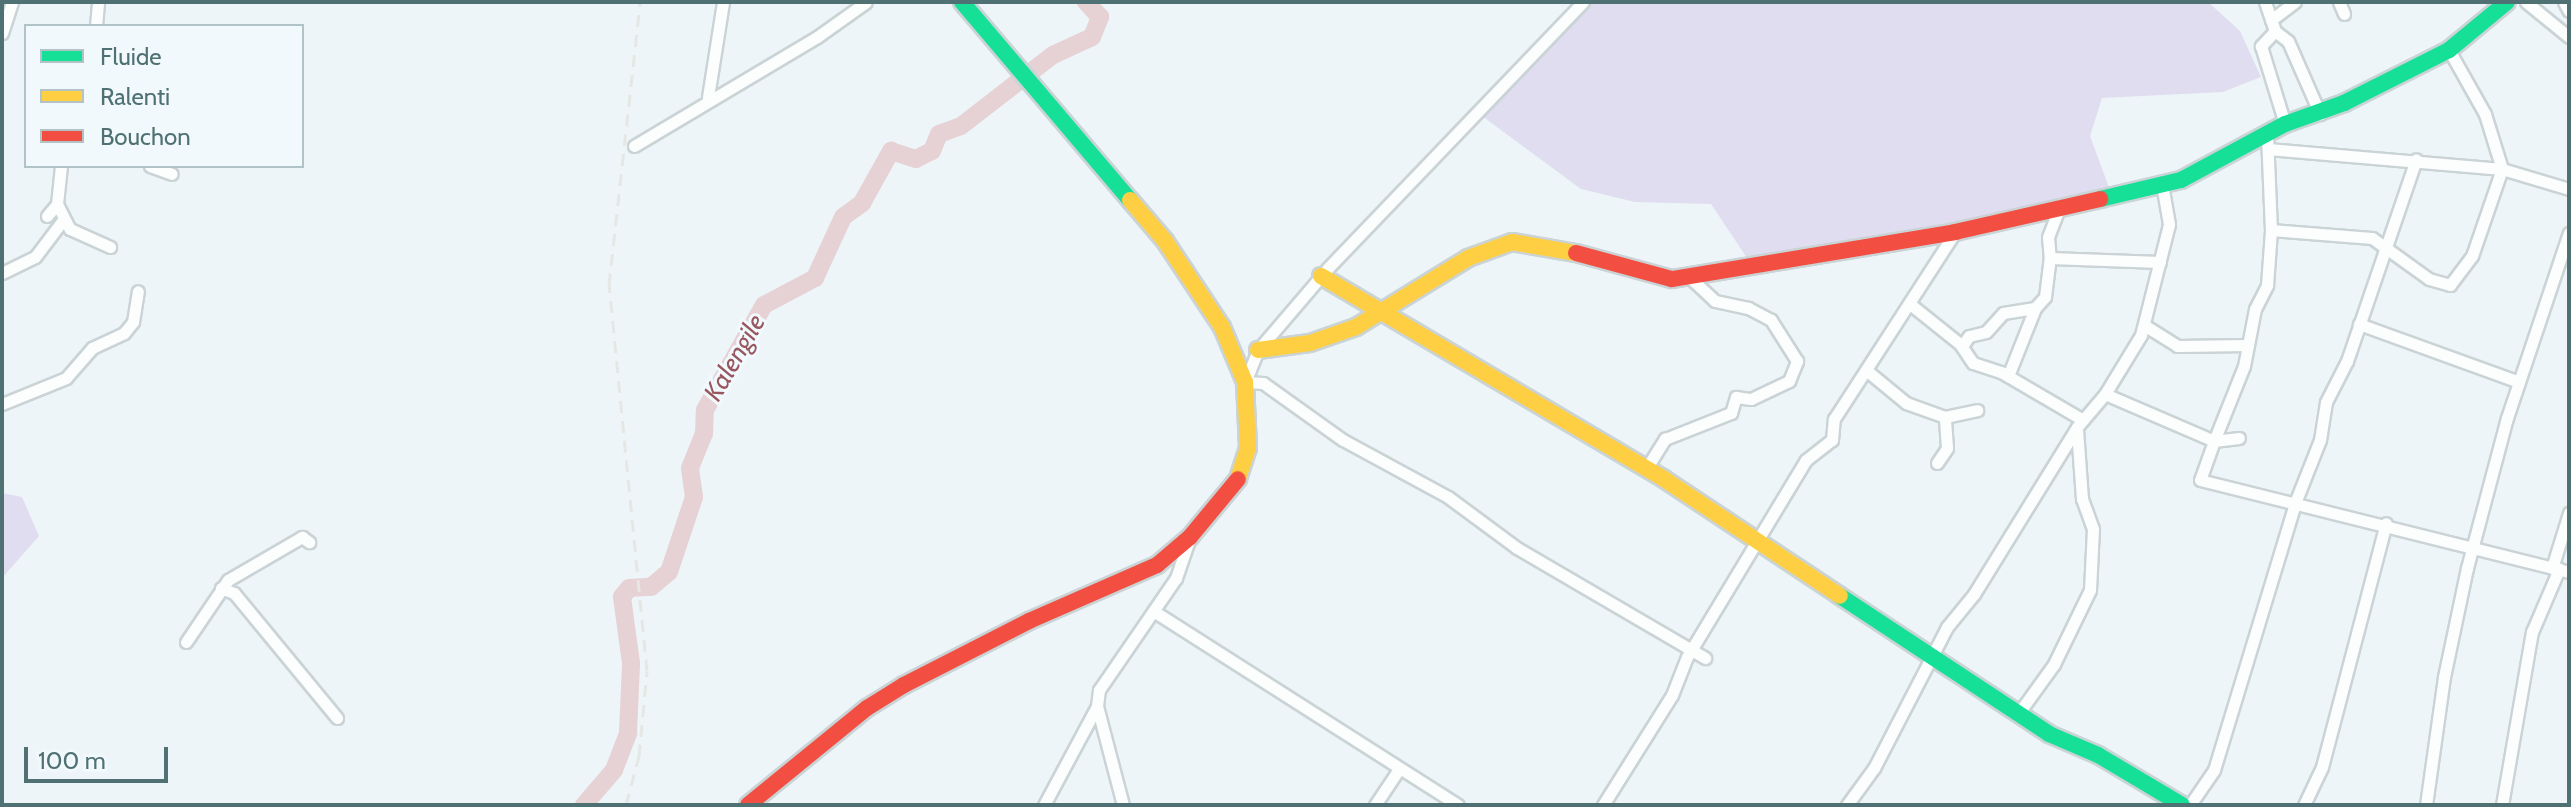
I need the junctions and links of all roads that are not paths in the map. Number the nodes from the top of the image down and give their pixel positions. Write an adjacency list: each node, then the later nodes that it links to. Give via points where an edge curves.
1 (12, 2): 17 (street)
2 (98, 2): 15 (street)
3 (723, 2): 20 (street)
4 (866, 2): 20 (street, via 817,37)
5 (962, 2): 57 (street, via 1165,241 1222,327)
6 (1583, 2): 44 (street)
7 (2265, 2): 16 (street)
8 (2295, 2): 16 (street)
9 (2339, 2): 14 (street)
10 (2526, 2): 18 (street)
11 (2564, 2): 13 (street)
12 (2504, 3): 19 (street)
13 (2569, 11)
14 (2344, 14)
15 (96, 24)
16 (2273, 26): 21 (street, via 2288,41); 22 (street, via 2261,46)
17 (2, 33)
18 (2569, 37)
19 (2449, 50): 21 (street); 28 (street, via 2485,114)
20 (708, 97): 24 (street)
21 (2320, 114): 22 (street)
22 (2285, 124): 23 (street)
23 (2268, 142): 25 (street); 30 (street); 36 (street)
24 (634, 146)
25 (2416, 159): 28 (street); 40 (street)
26 (61, 168): 32 (street)
27 (156, 168): 29 (street)
28 (2502, 169): 31 (street); 40 (street, via 2459,280 2441,284)
29 (172, 174)
30 (2162, 185): 33 (street); 42 (street, via 2169,224)
31 (2569, 189)
32 (57, 204): 34 (street); 35 (street)
33 (2058, 211): 37 (street); 41 (street, via 2048,237)
34 (47, 216)
35 (63, 220): 39 (street, via 70,229); 43 (street, via 35,257)
36 (2271, 230): 40 (street, via 2372,238); 52 (street, via 2267,285)
37 (1955, 232): 45 (street); 47 (street)
38 (2569, 233): 58 (street)
39 (110, 247)
40 (2385, 247): 50 (street)
41 (2050, 258): 42 (street); 48 (street, via 2045,297)
42 (2160, 262): 51 (street)
43 (2, 273)
44 (1321, 276): 49 (street); 54 (street)
45 (1688, 276): 49 (street, via 1672,279 1579,253 1512,242 1468,258); 67 (street, via 1715,301 1771,320 1797,361 1789,381 1751,399 1736,397 1731,413 1665,439)
46 (138, 291): 60 (street, via 133,322 124,333 92,348 66,378)
47 (1910, 304): 53 (street); 55 (street)
48 (2035, 308): 53 (street, via 2003,313 1986,332 1969,336); 56 (street)
49 (1384, 312): 54 (street, via 1310,343); 67 (street)
50 (2359, 324): 58 (street); 68 (street, via 2326,402 2320,440)
51 (2144, 325): 52 (street, via 2177,346); 59 (street)
52 (2248, 345): 65 (street)
53 (1962, 346): 56 (street, via 1973,363)
54 (1258, 350): 57 (street)
55 (1866, 370): 62 (street, via 1906,403); 72 (street, via 1834,419 1832,440 1806,460)
56 (2008, 376): 63 (street)
57 (1245, 382): 71 (street, via 1248,448 1237,483); 79 (street, via 1263,383 1343,440 1448,497 1517,548)
58 (2519, 382): 74 (street)
59 (2105, 394): 63 (street); 65 (street)
60 (2, 404)
61 (1977, 410): 62 (street)
62 (1945, 417): 66 (street, via 1947,448)
63 (2080, 423): 80 (street); 83 (street, via 2082,499 2093,529 2090,590 2054,664)
64 (2239, 438): 65 (street)
65 (2214, 441): 68 (street, via 2200,480)
66 (1937, 463)
67 (1646, 469): 72 (street)
68 (2295, 503): 70 (street); 94 (street, via 2214,770)
69 (2569, 513): 75 (street)
70 (2386, 523): 74 (street); 95 (street, via 2322,767)
71 (1190, 537): 77 (street, via 1176,578); 86 (street, via 1157,565 1029,621 883,698)
72 (1758, 539): 79 (street); 80 (street, via 1848,604)
73 (309, 542): 76 (street, via 302,537 274,551)
74 (2476, 546): 75 (street); 96 (street, via 2452,629)
75 (2560, 570): 97 (street, via 2532,632)
76 (221, 588): 78 (street); 84 (street, via 234,593)
77 (1155, 612): 82 (street, via 1099,690); 85 (street)
78 (186, 642)
79 (1691, 649): 81 (street); 91 (street, via 1672,695)
80 (1933, 655): 83 (street); 92 (street, via 1913,684 1874,768)
81 (1705, 658)
82 (1097, 706): 87 (street); 88 (street)
83 (2018, 714): 93 (street)
84 (337, 718)
85 (1399, 769): 89 (street); 90 (street)
86 (748, 805)
87 (1044, 805)
88 (1123, 805)
89 (1375, 805)
90 (1458, 805)
91 (1603, 805)
92 (1847, 805)
93 (2182, 805)
94 (2190, 805)
95 (2304, 805)
96 (2426, 805)
97 (2502, 805)

